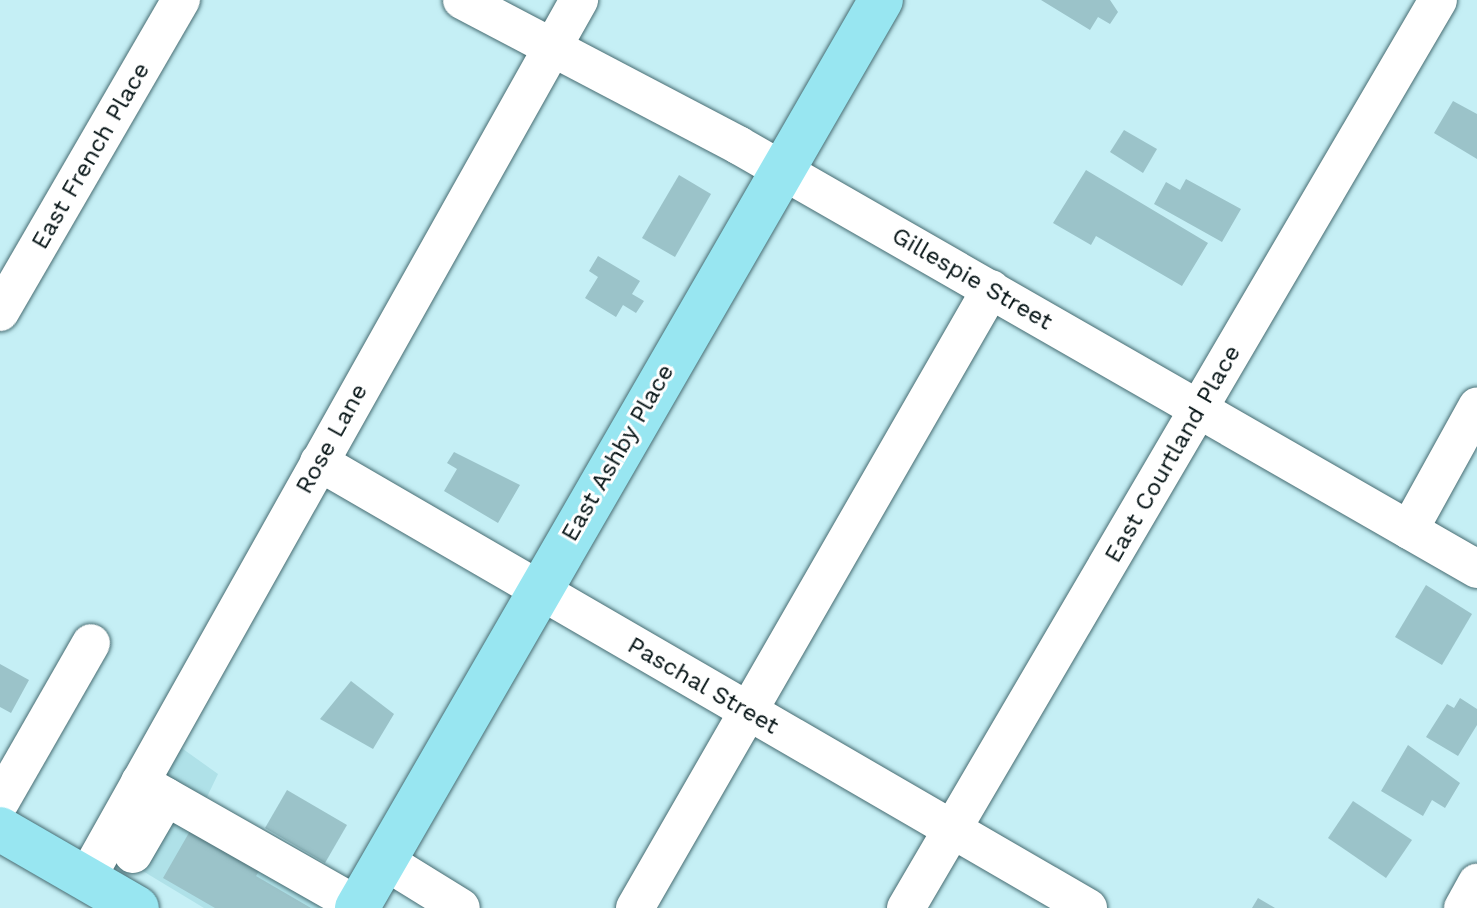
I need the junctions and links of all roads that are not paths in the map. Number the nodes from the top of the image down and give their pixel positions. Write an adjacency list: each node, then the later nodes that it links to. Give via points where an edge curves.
1 (181, 0): 9 (street, East French Place)
2 (462, 0): 6 (street, Gillespie Street)
3 (579, 0): 6 (street, Rose Lane)
4 (881, 0): 7 (main road, East Ashby Place)
5 (1438, 0): 11 (street, East Courtland Place)
6 (553, 46): 7 (street, Gillespie Street); 12 (street, Rose Lane)
7 (781, 169): 8 (street, Gillespie Street); 15 (main road, East Ashby Place)
8 (991, 289): 11 (street, Gillespie Street); 17 (street)
9 (0, 312)
10 (1477, 407): 13 (street)
11 (1200, 409): 13 (street, Gillespie Street); 21 (street, East Courtland Place)
12 (319, 462): 15 (street, Paschal Street); 18 (street, Rose Lane)
13 (1409, 530): 14 (street, Gillespie Street)
14 (1477, 569)
15 (539, 590): 17 (street, Paschal Street); 23 (main road, East Ashby Place)
16 (91, 643): 19 (street)
17 (745, 710): 21 (street, Paschal Street); 29 (street)
18 (153, 790): 22 (street); 24 (street, Rose Lane); 26 (street)
19 (0, 802)
20 (0, 829): 24 (main road)
21 (951, 831): 30 (street, East Courtland Place); 31 (street, Paschal Street)
22 (133, 854)
23 (385, 861): 26 (main road, East Ashby Place); 28 (street)
24 (86, 879): 27 (main road)
25 (1477, 883): 32 (street)
26 (358, 907)
27 (137, 908)
28 (461, 908)
29 (635, 908)
30 (906, 908)
31 (1088, 908)
32 (1463, 908)

